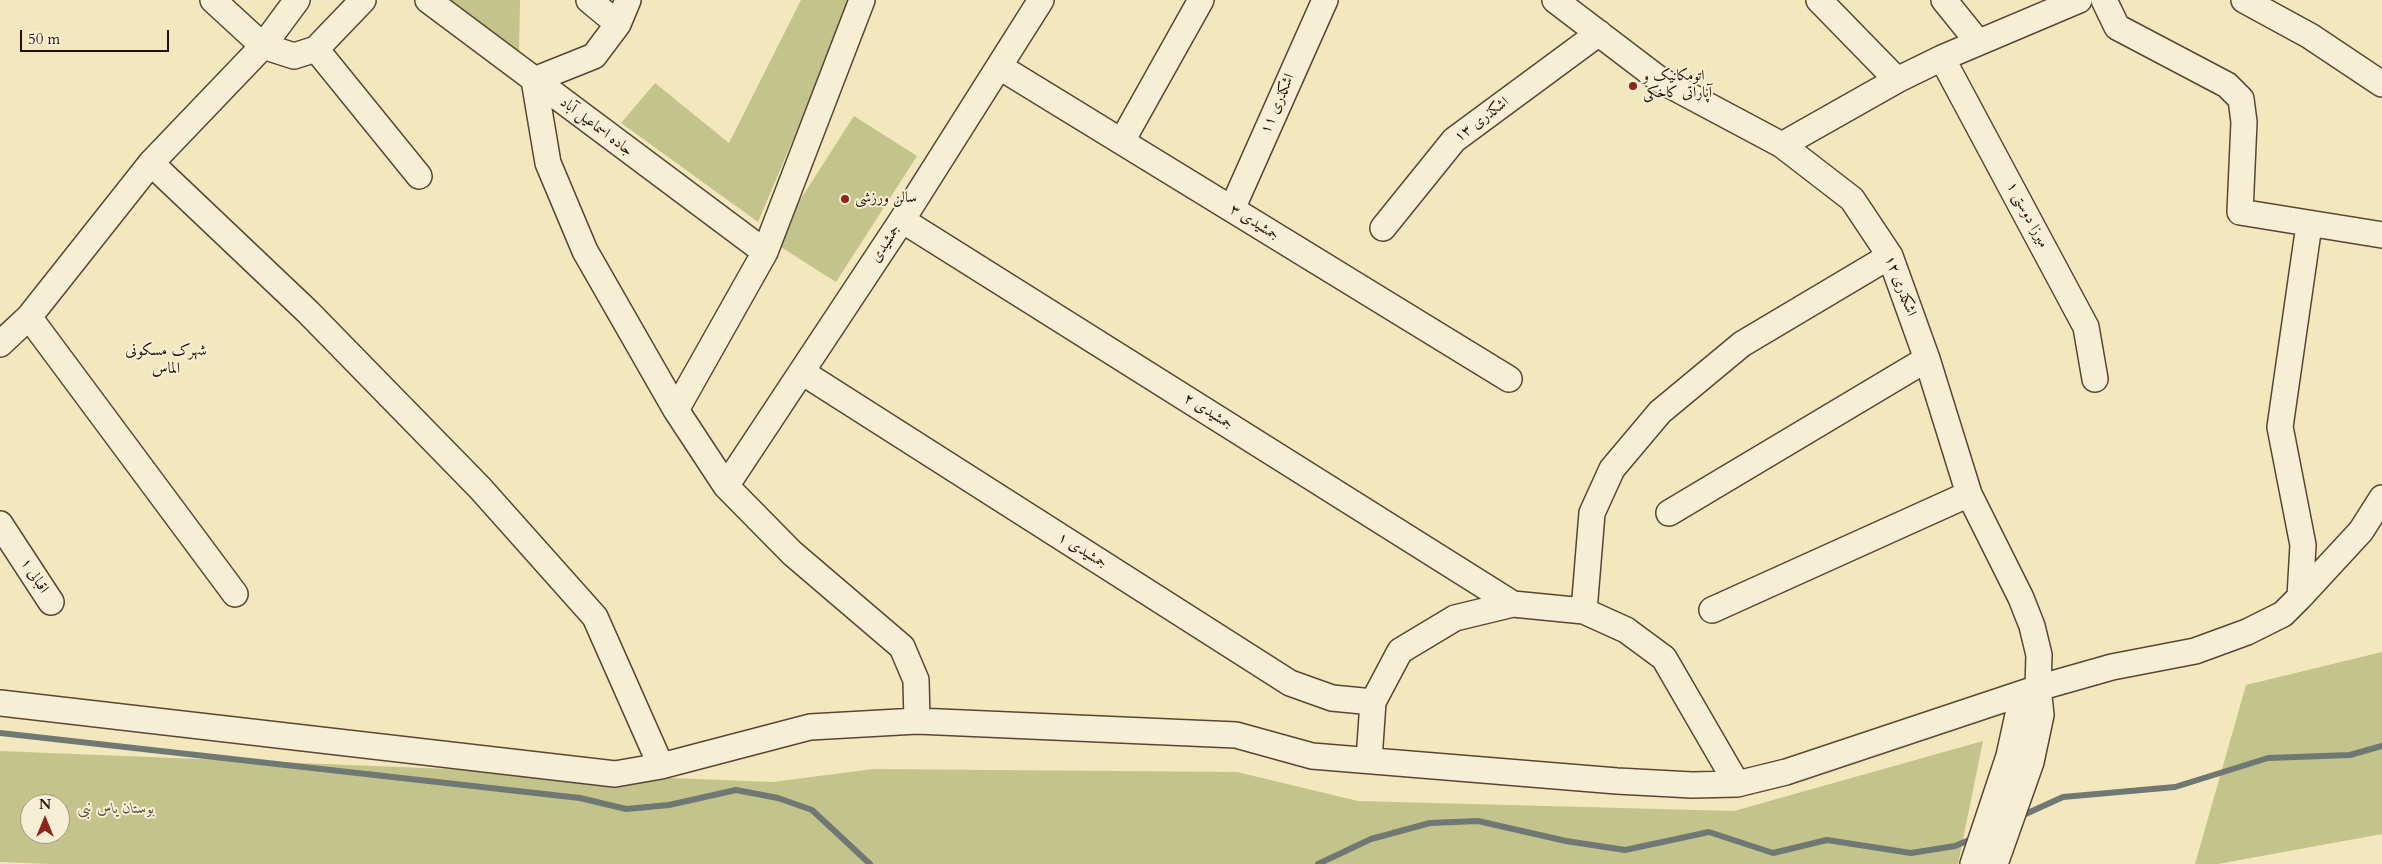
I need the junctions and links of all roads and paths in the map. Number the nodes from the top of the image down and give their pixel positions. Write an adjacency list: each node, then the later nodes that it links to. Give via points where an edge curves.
1 (213, 0): 20 (street)
2 (298, 0): 20 (street)
3 (363, 0): 21 (street)
4 (428, 0): 24 (street, جاده اسماعیل آباد)
5 (589, 0): 17 (street)
6 (628, 0): 17 (street)
7 (862, 0): 36 (street)
8 (1041, 0): 23 (street, جمشیدی)
9 (1201, 0): 27 (street)
10 (1325, 0): 31 (street, اشکذری ۱۱)
11 (1555, 0): 18 (street, اشکذری ۱۲)
12 (1819, 0): 25 (street)
13 (1944, 0): 19 (street)
14 (2079, 0): 19 (street)
15 (2104, 0): 33 (street, via 2117,27 2227,85 2241,99 2244,122 2240,212)
16 (2244, 0): 26 (street, via 2310,36)
17 (618, 24): 24 (street, via 594,56)
18 (1599, 32): 28 (street, اشکذری ۱۲, via 1660,80); 34 (street, اشکذری ۱۳, via 1454,140)
19 (1978, 42): 22 (street)
20 (263, 46): 21 (street, via 294,56); 29 (street)
21 (316, 49): 30 (street)
22 (1942, 58): 25 (street); 43 (street, میرزا دوستی ۱, via 2086,327)
23 (1000, 66): 27 (street, جمشیدی ۳); 32 (street, جمشیدی)
24 (534, 80): 36 (street, جاده اسماعیل آباد); 44 (street, via 548,163 585,251)
25 (1897, 80): 28 (street)
26 (2382, 84)
27 (1122, 141): 31 (street, جمشیدی ۳)
28 (1782, 145): 37 (street, اشکذری ۱۲, via 1852,199)
29 (151, 163): 38 (street); 62 (street, via 308,312 473,481 595,617)
30 (419, 176)
31 (1232, 209): 42 (street, جمشیدی ۳)
32 (902, 220): 41 (street, جمشیدی); 53 (street, جمشیدی ۲)
33 (2309, 225): 35 (street); 51 (street, via 2280,427 2303,545)
34 (1383, 228)
35 (2382, 235)
36 (764, 252): 44 (street)
37 (1890, 256): 40 (street, اشکذری ۱۲); 54 (street, via 1742,344 1660,412 1612,469 1592,513)
38 (29, 317): 39 (street); 50 (street)
39 (0, 344)
40 (1928, 359): 46 (street, اشکذری ۱۲); 48 (street)
41 (802, 372): 45 (street, جمشیدی); 58 (street, جمشیدی ۱, via 1290,682 1332,698)
42 (1508, 379)
43 (2095, 379)
44 (676, 410): 45 (street)
45 (726, 486): 59 (street, via 792,553 902,647 916,680)
46 (1969, 494): 55 (street); 56 (street, اشکذری ۱۲, via 2032,626 2039,655)
47 (2382, 498): 51 (street, via 2361,531)
48 (1669, 513)
49 (0, 524): 52 (street, اقبالی ۱)
50 (235, 594)
51 (2300, 597): 56 (street, via 2283,614 2194,652 2112,667)
52 (51, 602)
53 (1513, 604): 54 (street); 58 (street, via 1455,618 1400,652)
54 (1584, 610): 63 (street, via 1626,630 1664,658)
55 (1712, 610)
56 (2038, 688): 60 (street, via 2019,710); 63 (street, via 1786,772)
57 (0, 702): 62 (street, via 615,774)
58 (1373, 702): 61 (street)
59 (917, 722): 61 (street, via 1236,735 1312,756); 62 (street, via 810,727)
60 (2020, 759): 64 (street); 65 (street)
61 (1369, 760): 63 (street, via 1617,780)
62 (661, 766)
63 (1737, 784)
64 (1973, 864)
65 (1995, 864)

